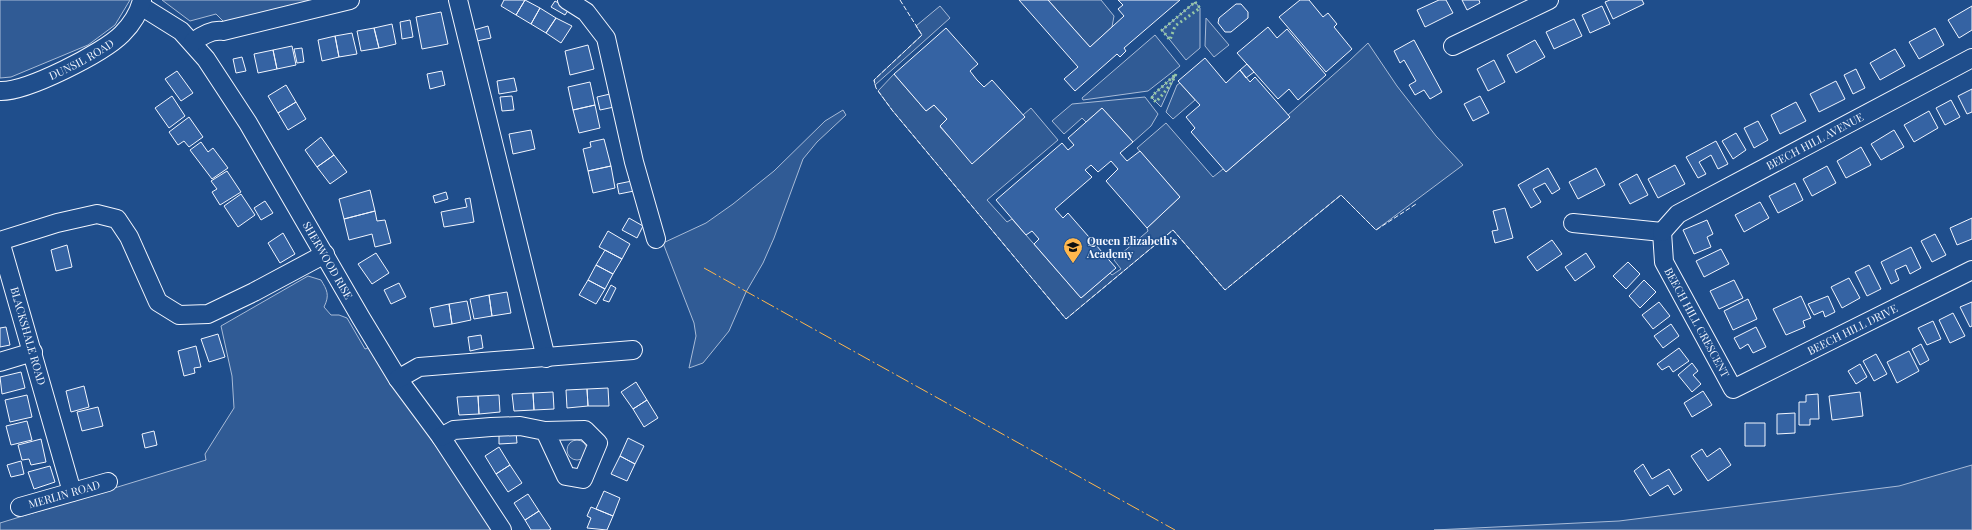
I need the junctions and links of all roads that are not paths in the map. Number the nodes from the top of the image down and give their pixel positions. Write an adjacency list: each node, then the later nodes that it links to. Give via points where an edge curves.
1 (350, 0): 6 (street, via 219,30 203,35)
2 (458, 0): 17 (street)
3 (568, 0): 12 (street, via 586,12 606,38 634,162)
4 (1549, 0): 7 (street)
5 (141, 3): 6 (street, SHERWOOD RISE); 9 (street, DUNSIL ROAD, via 132,22 108,46 28,85)
6 (193, 42): 13 (street, SHERWOOD RISE, via 248,123)
7 (1453, 46)
8 (1972, 58): 11 (street, BEECH HILL AVENUE, via 1678,214)
9 (0, 91)
10 (1573, 223): 11 (street)
11 (1662, 232): 20 (street, BEECH HILL CRESCENT, via 1664,262)
12 (656, 239)
13 (325, 254): 16 (street, BLACKSHALE ROAD, via 208,314 179,315 158,302 129,237 117,219 97,214 56,223 0,241); 19 (street, SHERWOOD RISE)
14 (1972, 270): 20 (street, BEECH HILL DRIVE)
15 (633, 350): 17 (street)
16 (33, 352): 18 (street); 24 (street, BLACKSHALE ROAD)
17 (546, 358): 19 (street, via 419,367)
18 (0, 362)
19 (398, 379): 22 (street, SHERWOOD RISE)
20 (1733, 389)
21 (544, 431): 22 (street, via 520,426 491,427 454,430)
22 (441, 436): 26 (street, SHERWOOD RISE)
23 (108, 482): 24 (street, MERLIN ROAD)
24 (72, 492): 25 (street, MERLIN ROAD)
25 (20, 507)
26 (502, 530)

